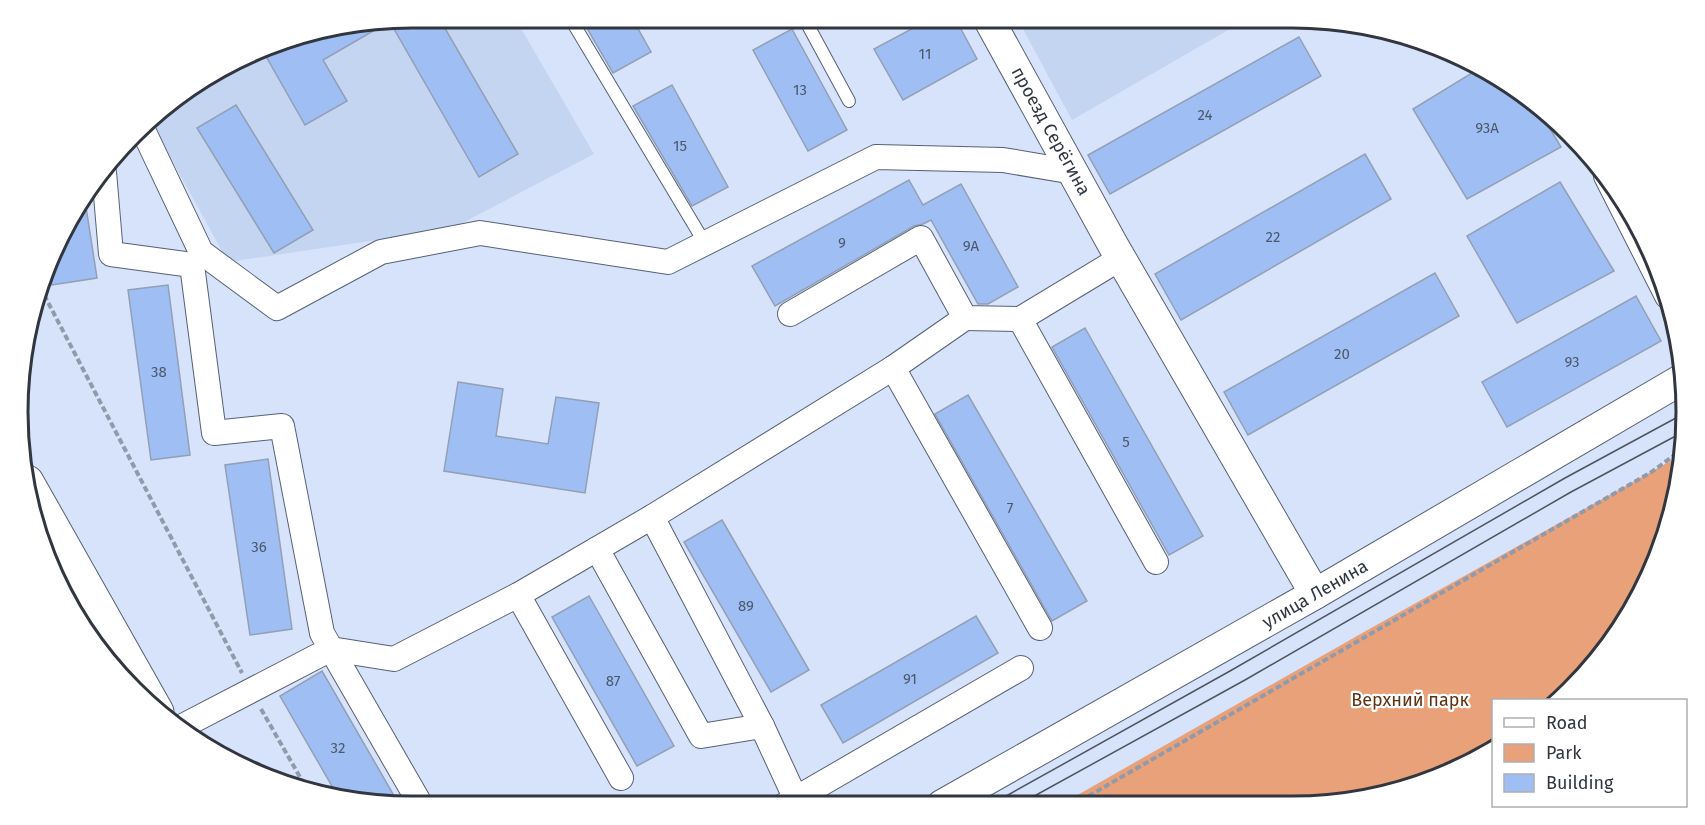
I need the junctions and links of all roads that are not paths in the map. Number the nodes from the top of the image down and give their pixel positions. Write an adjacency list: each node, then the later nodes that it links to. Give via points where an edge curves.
1 (576, 28): 8 (lane)
2 (809, 28): 4 (lane)
3 (994, 28): 6 (street, проезд Серёгина)
4 (849, 101)
5 (146, 136): 8 (street, via 201,252 277,308 381,252 480,233 668,262)
6 (1074, 172): 8 (street, via 1003,160 876,157); 9 (street, проезд Серёгина)
7 (105, 183): 22 (street, via 111,254 192,264 214,433 282,426 322,633)
8 (706, 245)
9 (1117, 251): 12 (street); 19 (street, проезд Серёгина)
10 (790, 314): 11 (street, via 921,238)
11 (965, 318): 12 (street); 13 (street)
12 (1020, 319): 18 (street)
13 (893, 368): 16 (street); 21 (street)
14 (1676, 383): 19 (street, улица Ленина)
15 (41, 506): 24 (main road)
16 (652, 517): 17 (street); 26 (street)
17 (597, 549): 20 (street); 26 (street, via 701,736)
18 (1156, 562)
19 (1315, 594): 31 (street, улица Ленина)
20 (518, 595): 22 (street, via 394,659); 27 (street)
21 (1040, 628)
22 (331, 649): 25 (street); 28 (street)
23 (1021, 668): 30 (street)
24 (141, 684)
25 (188, 723)
26 (762, 726): 29 (street)
27 (621, 778)
28 (416, 796)
29 (789, 796)
30 (804, 796)
31 (958, 796)

